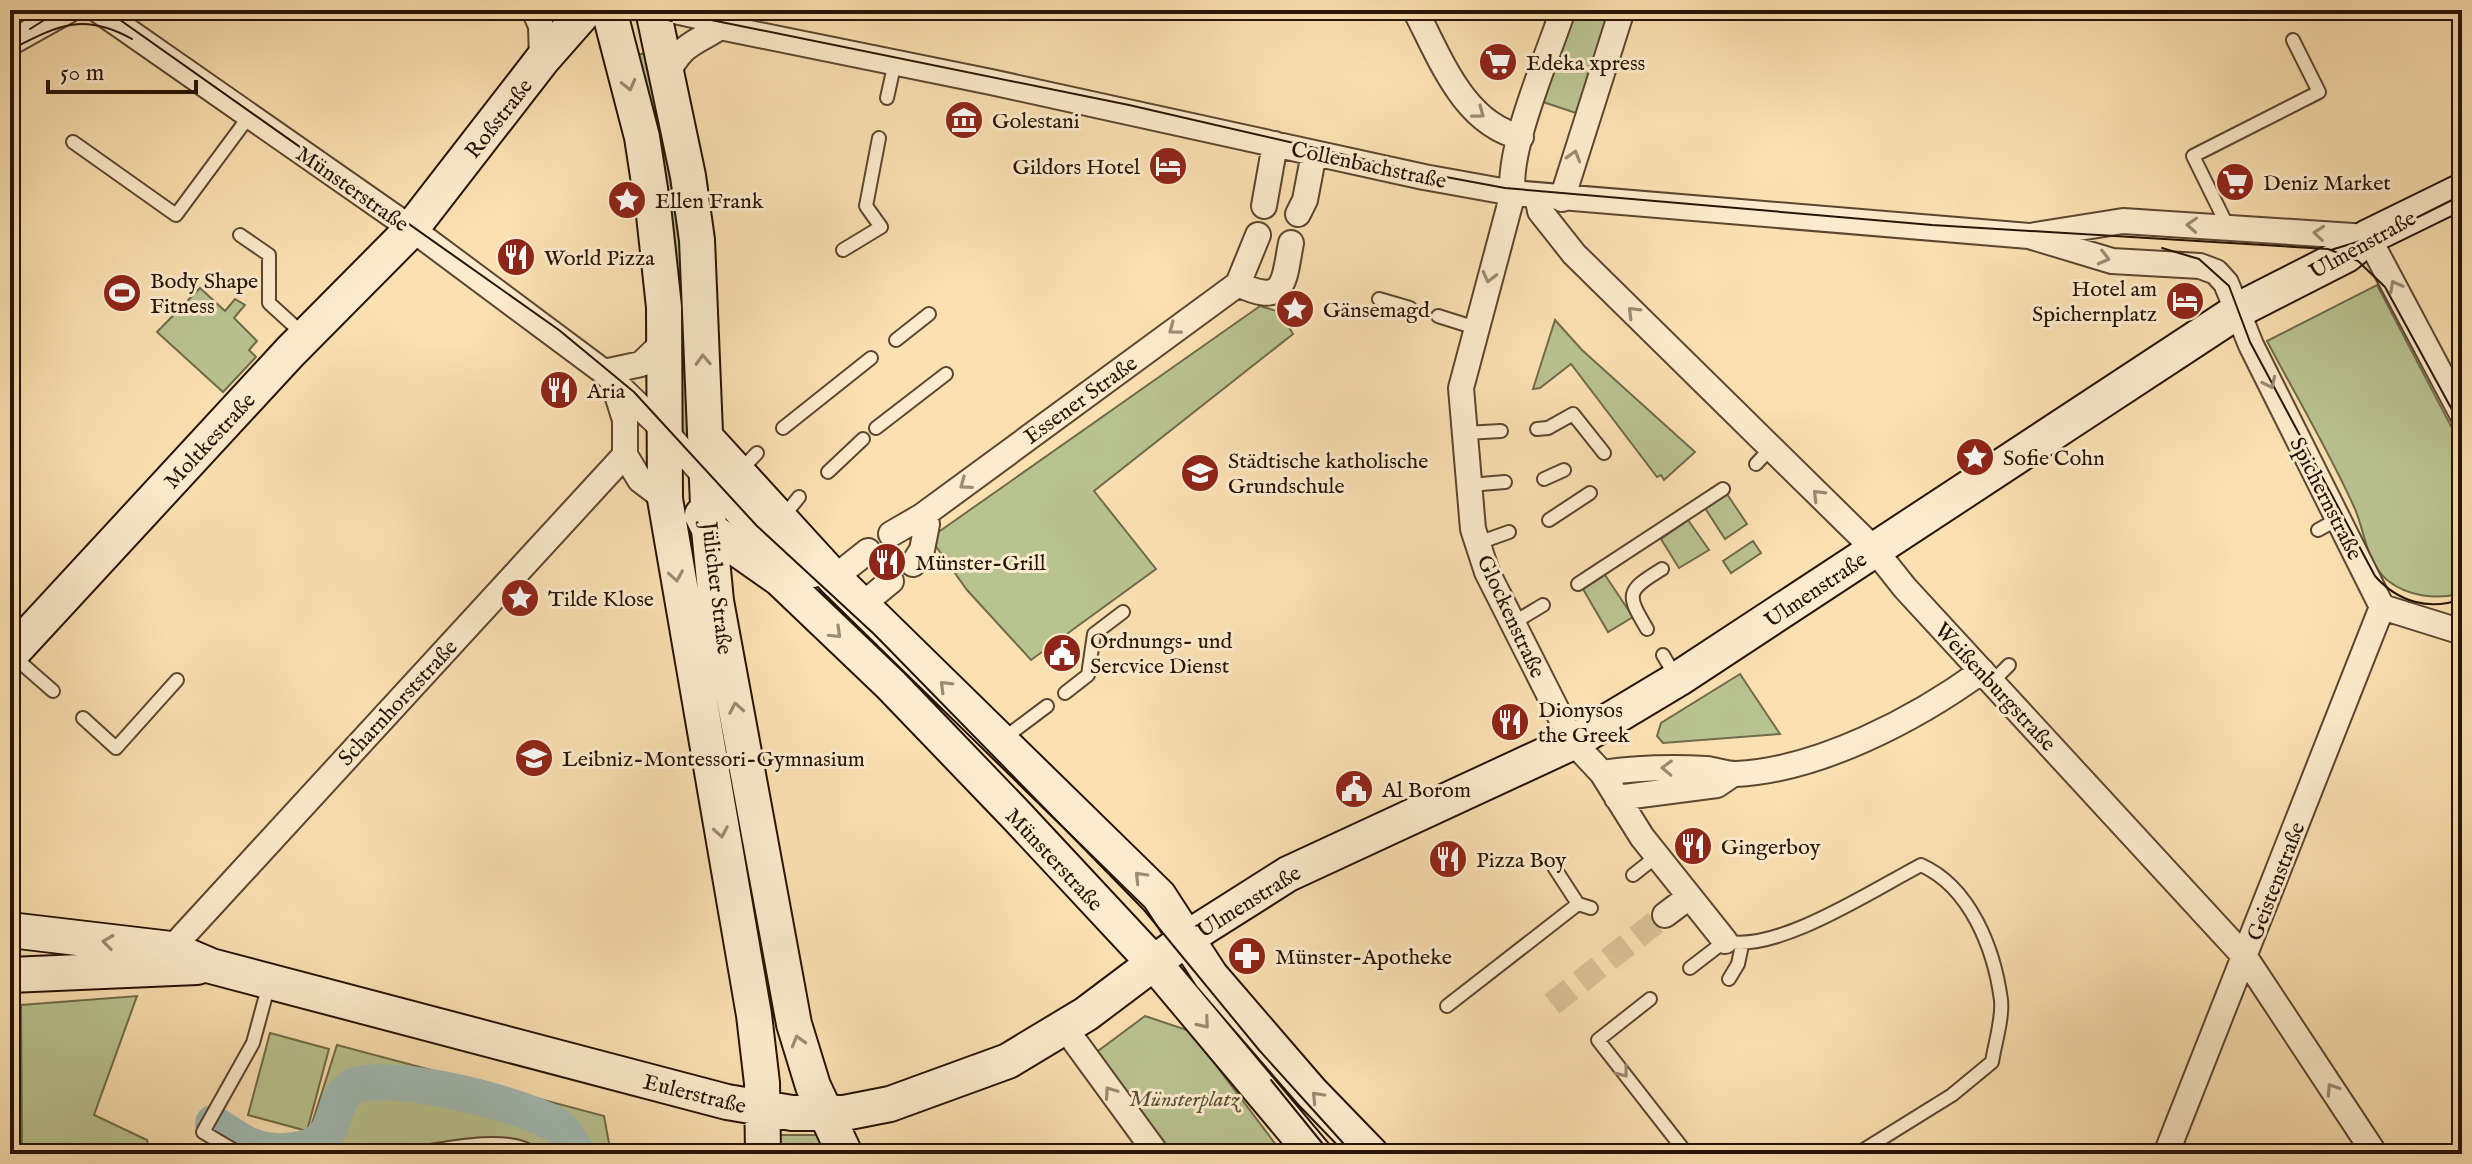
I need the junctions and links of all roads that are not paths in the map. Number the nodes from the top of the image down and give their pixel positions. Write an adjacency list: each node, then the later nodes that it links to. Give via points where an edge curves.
1 (69, 10): 13 (street)
2 (98, 10): 18 (street, Münsterstraße)
3 (534, 10): 14 (street, via 541,26)
4 (586, 10): 14 (main road, Roßstraße)
5 (609, 10): 47 (main road, Jülicher Straße, one-way to 47, via 642,137 661,262)
6 (698, 10): 11 (street, Collenbachstraße)
7 (1415, 10): 19 (street, one-way to 19, via 1464,101 1508,134)
8 (1563, 10): 19 (street)
9 (1622, 10): 25 (street, one-way to 9)
10 (649, 11): 11 (lane); 16 (main road)
11 (720, 27): 15 (street, Collenbachstraße); 16 (street, via 688,43)
12 (2293, 40): 29 (lane, via 2319,92 2193,156)
13 (10, 43)
14 (542, 60): 30 (main road, Roßstraße)
15 (895, 62): 17 (lane); 22 (street, Collenbachstraße)
16 (667, 75): 61 (main road, Münsterstraße, one-way to 16, via 706,438 697,240)
17 (887, 98)
18 (250, 115): 21 (lane, via 176,215); 30 (street, Münsterstraße)
19 (1521, 137): 25 (street, via 1511,180)
20 (879, 138): 36 (lane, via 866,206 881,227)
21 (73, 142)
22 (1275, 144): 23 (street, Collenbachstraße); 26 (street)
23 (1314, 153): 25 (street, Collenbachstraße); 27 (street)
24 (2462, 191): 34 (main road, Ulmenstraße)
25 (1537, 196): 28 (street, Glockenstraße); 33 (street, Collenbachstraße); 37 (street, Weißenburgstraße, via 1540,211)
26 (1264, 206)
27 (1298, 214)
28 (1504, 227): 37 (street, Weißenburgstraße, via 1530,224); 44 (street, Glockenstraße, one-way to 44)
29 (2228, 227): 33 (street, Collenbachstraße, one-way to 33, via 2123,221); 34 (street, Collenbachstraße, one-way to 29)
30 (412, 229): 45 (main road, Moltkestraße); 50 (street, Münsterstraße)
31 (240, 235): 45 (lane, via 269,255 269,303)
32 (1258, 235): 38 (street)
33 (2029, 236): 41 (street, Collenbachstraße, one-way to 41, via 2112,261 2206,268 2226,283)
34 (2368, 237): 41 (main road, Ulmenstraße, via 2346,255); 51 (street, one-way to 34)
35 (1291, 243): 38 (street, via 1284,283 1254,292)
36 (843, 250)
37 (1574, 254): 76 (street, Weißenburgstraße, one-way to 37, via 1763,456)
38 (1238, 284): 70 (street, Essener Straße, one-way to 70)
39 (1379, 299): 40 (lane)
40 (1410, 308)
41 (2237, 312): 76 (main road, Ulmenstraße); 84 (street, Spichernstraße, one-way to 84, via 2327,525)
42 (929, 314): 46 (lane)
43 (1438, 316): 44 (lane)
44 (1476, 328): 57 (street, Glockenstraße, via 1461,388)
45 (306, 336): 90 (main road, Moltkestraße)
46 (896, 340)
47 (664, 342): 50 (street, via 641,364); 55 (main road, Jülicher Straße)
48 (871, 358): 52 (lane)
49 (946, 374): 53 (lane)
50 (608, 376): 55 (street, Münsterstraße); 60 (street, via 625,420)
51 (2462, 414)
52 (783, 428)
53 (876, 428)
54 (1537, 429): 59 (lane, via 1573,414)
55 (664, 430): 61 (street, Münsterstraße); 69 (main road, Jülicher Straße); 72 (main road, Münsterstraße)
56 (1501, 431): 57 (lane)
57 (1465, 433): 66 (street, Glockenstraße)
58 (863, 439): 63 (lane)
59 (1604, 453)
60 (625, 455): 69 (street, via 640,480); 112 (street, Scharnhorststraße)
61 (734, 469): 72 (main road, Jülicher Straße); 80 (main road, Münsterstraße, via 790,508)
62 (1564, 470): 64 (lane)
63 (828, 472)
64 (1544, 479)
65 (1505, 482): 66 (lane)
66 (1469, 485): 75 (street, Glockenstraße)
67 (1723, 489): 82 (lane)
68 (1590, 493): 71 (lane)
69 (665, 499): 123 (main road, Jülicher Straße, one-way to 123, via 754,1015)
70 (922, 516): 74 (street, Essener Straße); 78 (street, via 927,524)
71 (1549, 520)
72 (724, 522): 86 (street, Münsterstraße, via 849,608); 114 (main road, Münsterstraße, one-way to 114, via 891,685); 124 (main road, Jülicher Straße, one-way to 72, via 805,1063 784,980 716,601)
73 (1509, 532): 75 (lane)
74 (891, 534)
75 (1478, 543): 87 (street, Glockenstraße)
76 (1874, 549): 91 (street, Weißenburgstraße); 98 (main road, Ulmenstraße, via 1670,667)
77 (868, 551): 80 (street)
78 (913, 564)
79 (1662, 569): 88 (lane, via 1631,592 1632,605)
80 (834, 578): 86 (main road, Münsterstraße)
81 (891, 581): 86 (street)
82 (1578, 584)
83 (1543, 605): 87 (lane)
84 (2382, 607): 89 (street); 113 (street, Geistenstraße)
85 (1123, 612): 94 (lane, via 1094,634 1088,675)
86 (872, 614): 97 (main road, Münsterstraße, one-way to 86)
87 (1513, 623): 98 (street, Glockenstraße)
88 (1647, 629)
89 (2462, 632)
90 (10, 654): 93 (lane)
91 (1994, 673): 100 (street, via 1844,746 1800,762); 113 (street, Weißenburgstraße)
92 (177, 680): 96 (lane, via 116,748)
93 (53, 691)
94 (1065, 693)
95 (1047, 706): 97 (lane)
96 (83, 718)
97 (1000, 741): 110 (main road, Münsterstraße, one-way to 97, via 1159,896)
98 (1573, 742): 99 (street, Glockenstraße); 110 (main road, Ulmenstraße, via 1288,874)
99 (1602, 773): 100 (street, one-way to 99, via 1648,767); 101 (street, Glockenstraße)
100 (1733, 774): 101 (street, via 1717,785)
101 (1617, 798): 102 (street, Glockenstraße)
102 (1657, 856): 104 (lane); 105 (street, Glockenstraße)
103 (1554, 867): 106 (lane)
104 (1633, 875)
105 (1689, 897): 108 (street); 111 (street, Glockenstraße)
106 (1578, 904): 107 (lane); 121 (lane)
107 (1591, 908)
108 (1665, 915)
109 (10, 930): 112 (main road, Eulerstraße, one-way to 109)
110 (1187, 938): 114 (main road, Ulmenstraße); 132 (main road, Münsterstraße, one-way to 110, via 1211,976)
111 (1733, 943): 116 (lane); 118 (lane, via 1738,964); 134 (lane, via 1773,940 1921,865 1943,875 1983,928 2001,1002 1992,1062 1952,1095)
112 (171, 949): 115 (main road, Eulerstraße)
113 (2245, 957): 135 (street, Geistenstraße); 136 (street, Weißenburgstraße, one-way to 113)
114 (1154, 963): 122 (main road, Eulerstraße); 131 (main road, Münsterstraße, one-way to 131)
115 (211, 966): 117 (main road, Eulerstraße); 119 (main road, Eulerstraße)
116 (1690, 968)
117 (10, 975)
118 (1729, 979)
119 (270, 981): 123 (main road, Eulerstraße); 125 (lane, via 253,1043 203,1132)
120 (1650, 999): 133 (lane, one-way to 133, via 1598,1040)
121 (1447, 1006)
122 (1065, 1028): 124 (main road, Eulerstraße, via 1008,1061 939,1088 890,1104); 130 (street, one-way to 122)
123 (763, 1109): 124 (main road, Eulerstraße); 128 (main road, Jülicher Straße)
124 (827, 1113): 129 (main road, Jülicher Straße)
125 (240, 1154)
126 (413, 1154): 127 (lane, via 505,1144 523,1145)
127 (533, 1154)
128 (763, 1154)
129 (845, 1154)
130 (1157, 1154)
131 (1314, 1154)
132 (1371, 1154)
133 (1687, 1154)
134 (1857, 1154)
135 (2166, 1154)
136 (2375, 1154)

